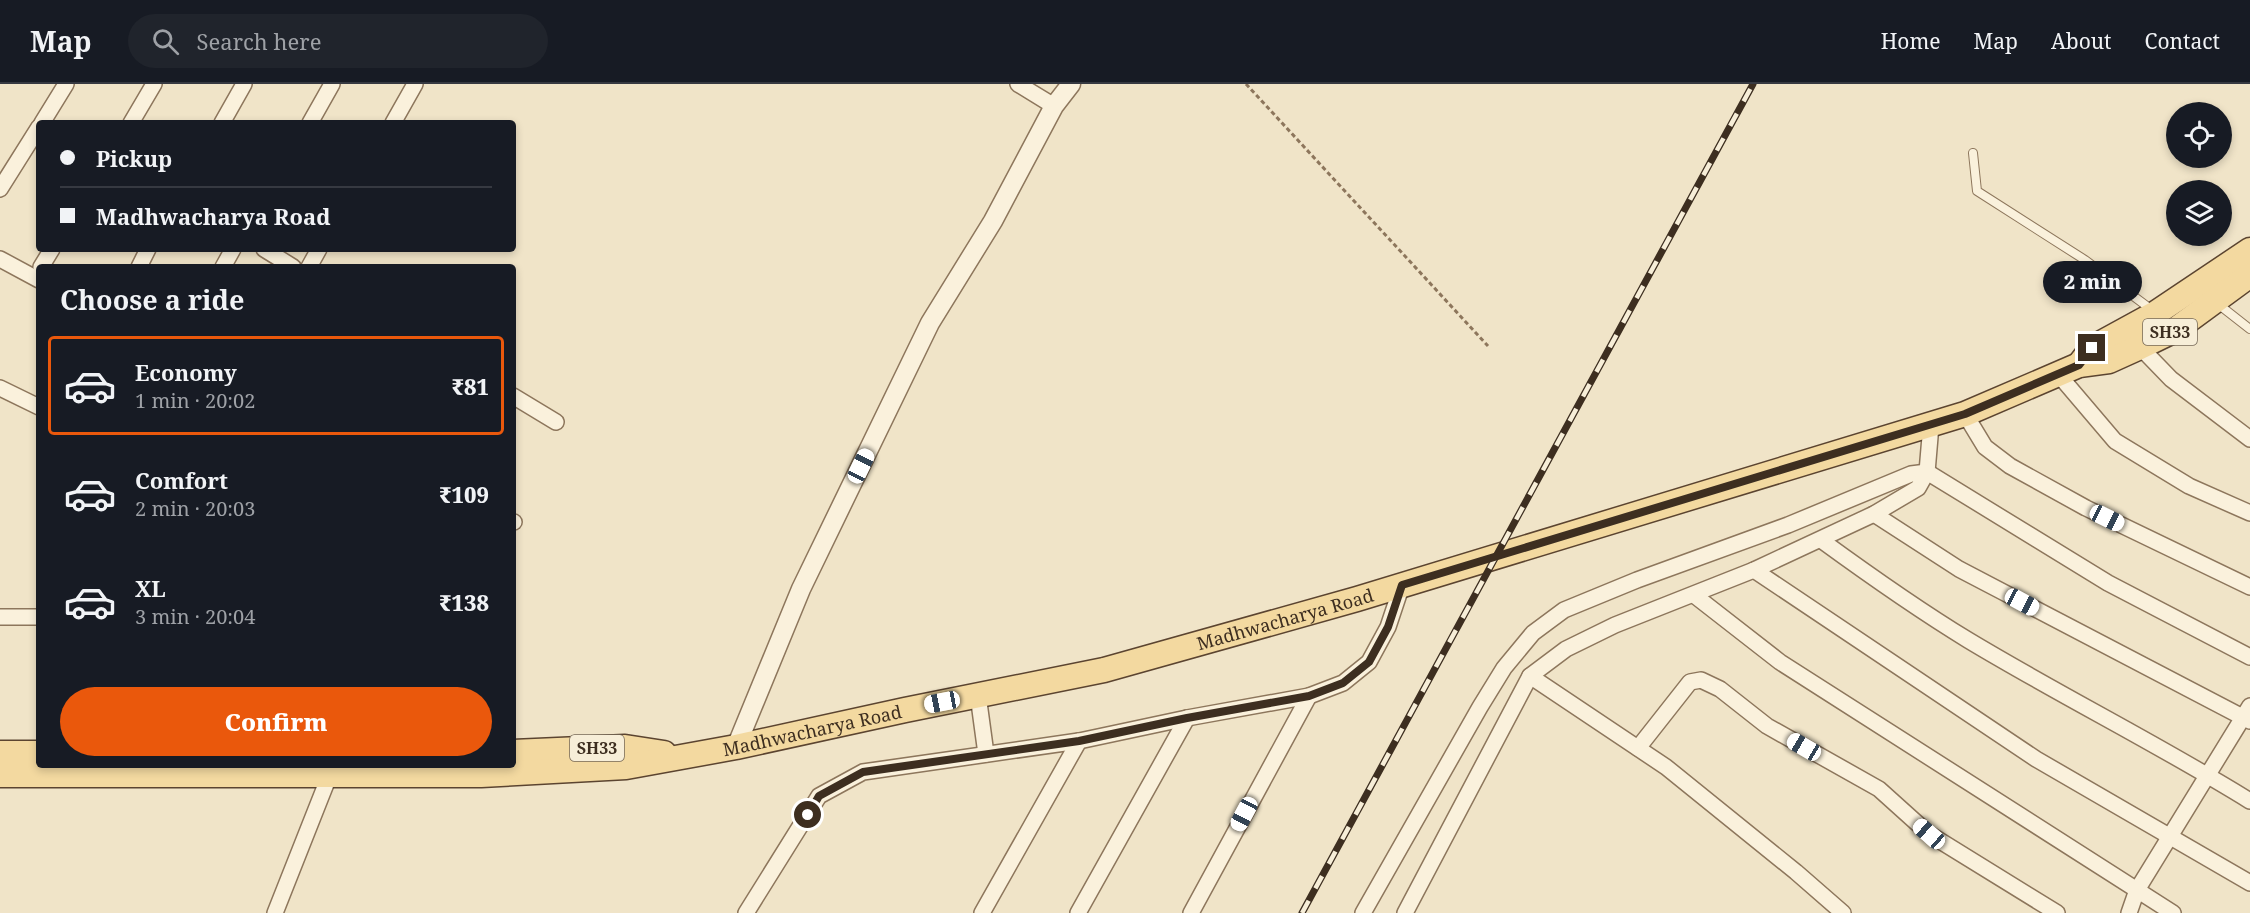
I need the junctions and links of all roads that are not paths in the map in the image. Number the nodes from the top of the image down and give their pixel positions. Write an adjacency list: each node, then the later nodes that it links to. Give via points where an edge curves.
1 (66, 84): 9 (street)
2 (154, 84): 10 (street)
3 (244, 84): 11 (street)
4 (332, 84): 12 (street)
5 (415, 84): 13 (street)
6 (1018, 84): 8 (street)
7 (1071, 84): 8 (street)
8 (1054, 106): 52 (street, via 993,221 930,323 801,590)
9 (44, 120)
10 (133, 120)
11 (224, 120)
12 (312, 120)
13 (395, 120)
14 (36, 132): 16 (street)
15 (1973, 153): 24 (lane, via 1977,191 2085,260)
16 (0, 189)
17 (2250, 250): 24 (main road, Madhwacharya Road)
18 (269, 252): 20 (street)
19 (0, 259): 21 (street)
20 (288, 264)
21 (36, 272)
22 (2250, 275): 23 (main road, Madhwacharya Road / SH33)
23 (2214, 301): 25 (lane); 26 (main road, Madhwacharya Road / SH33, via 2175,330)
24 (2156, 313): 27 (main road, Madhwacharya Road, via 2092,348)
25 (2250, 329)
26 (2140, 347): 27 (main road, Madhwacharya Road / SH33, via 2109,361); 34 (street, via 2171,379)
27 (2068, 370): 31 (main road, Madhwacharya Road / SH33); 36 (street, via 2115,441 2189,486)
28 (1, 391): 30 (street)
29 (516, 398): 32 (street)
30 (36, 406)
31 (1965, 414): 33 (main road, Madhwacharya Road / SH33); 41 (street, via 1985,447 2010,465 2086,508)
32 (556, 422)
33 (1931, 425): 35 (street); 40 (main road, Madhwacharya Road / SH33)
34 (2250, 439)
35 (1928, 472): 37 (street, via 1918,488); 45 (street, via 2108,583); 71 (street, via 1911,474 1788,525 1637,580 1564,610 1533,633 1480,707)
36 (2250, 513)
37 (1874, 514): 38 (street); 49 (street, via 1959,569 2127,658)
38 (1821, 540): 39 (street); 61 (street, via 1884,587 1968,640)
39 (1754, 570): 42 (street); 63 (street, via 2036,759)
40 (1402, 585): 47 (main road, Madhwacharya Road / SH33, via 1104,670); 48 (street, via 1388,627 1369,662 1343,683)
41 (2250, 587)
42 (1694, 595): 46 (street, via 1615,625 1566,649); 65 (street, via 1780,662)
43 (0, 617): 44 (street)
44 (36, 617)
45 (2250, 657)
46 (1530, 676): 53 (street); 72 (street)
47 (978, 695): 52 (main road, Madhwacharya Road / SH33); 57 (street)
48 (1309, 696): 50 (street); 70 (street)
49 (2248, 715): 61 (street)
50 (1187, 718): 51 (street); 69 (street)
51 (1079, 741): 57 (street); 68 (street)
52 (736, 747): 58 (main road, Madhwacharya Road / SH33)
53 (1638, 748): 73 (street, via 1741,827); 74 (street, via 1690,682 1701,680 1720,689 1767,726 1879,789 1929,834)
54 (516, 752): 58 (main road, Madhwacharya Road / SH33, via 625,747)
55 (0, 753): 56 (main road)
56 (36, 753)
57 (986, 754): 67 (street, via 863,772 819,796)
58 (681, 756): 59 (main road, Madhwacharya Road, via 626,766 481,775)
59 (330, 774): 60 (main road, Madhwacharya Road); 66 (street)
60 (0, 775)
61 (2208, 775): 62 (street); 63 (street)
62 (2250, 801)
63 (2171, 836): 64 (street); 65 (street)
64 (2250, 883)
65 (2137, 890): 75 (street); 76 (street)
66 (275, 913)
67 (746, 913)
68 (982, 913)
69 (1078, 913)
70 (1191, 913)
71 (1363, 913)
72 (1405, 913)
73 (1843, 913)
74 (2057, 913)
75 (2129, 913)
76 (2173, 913)

